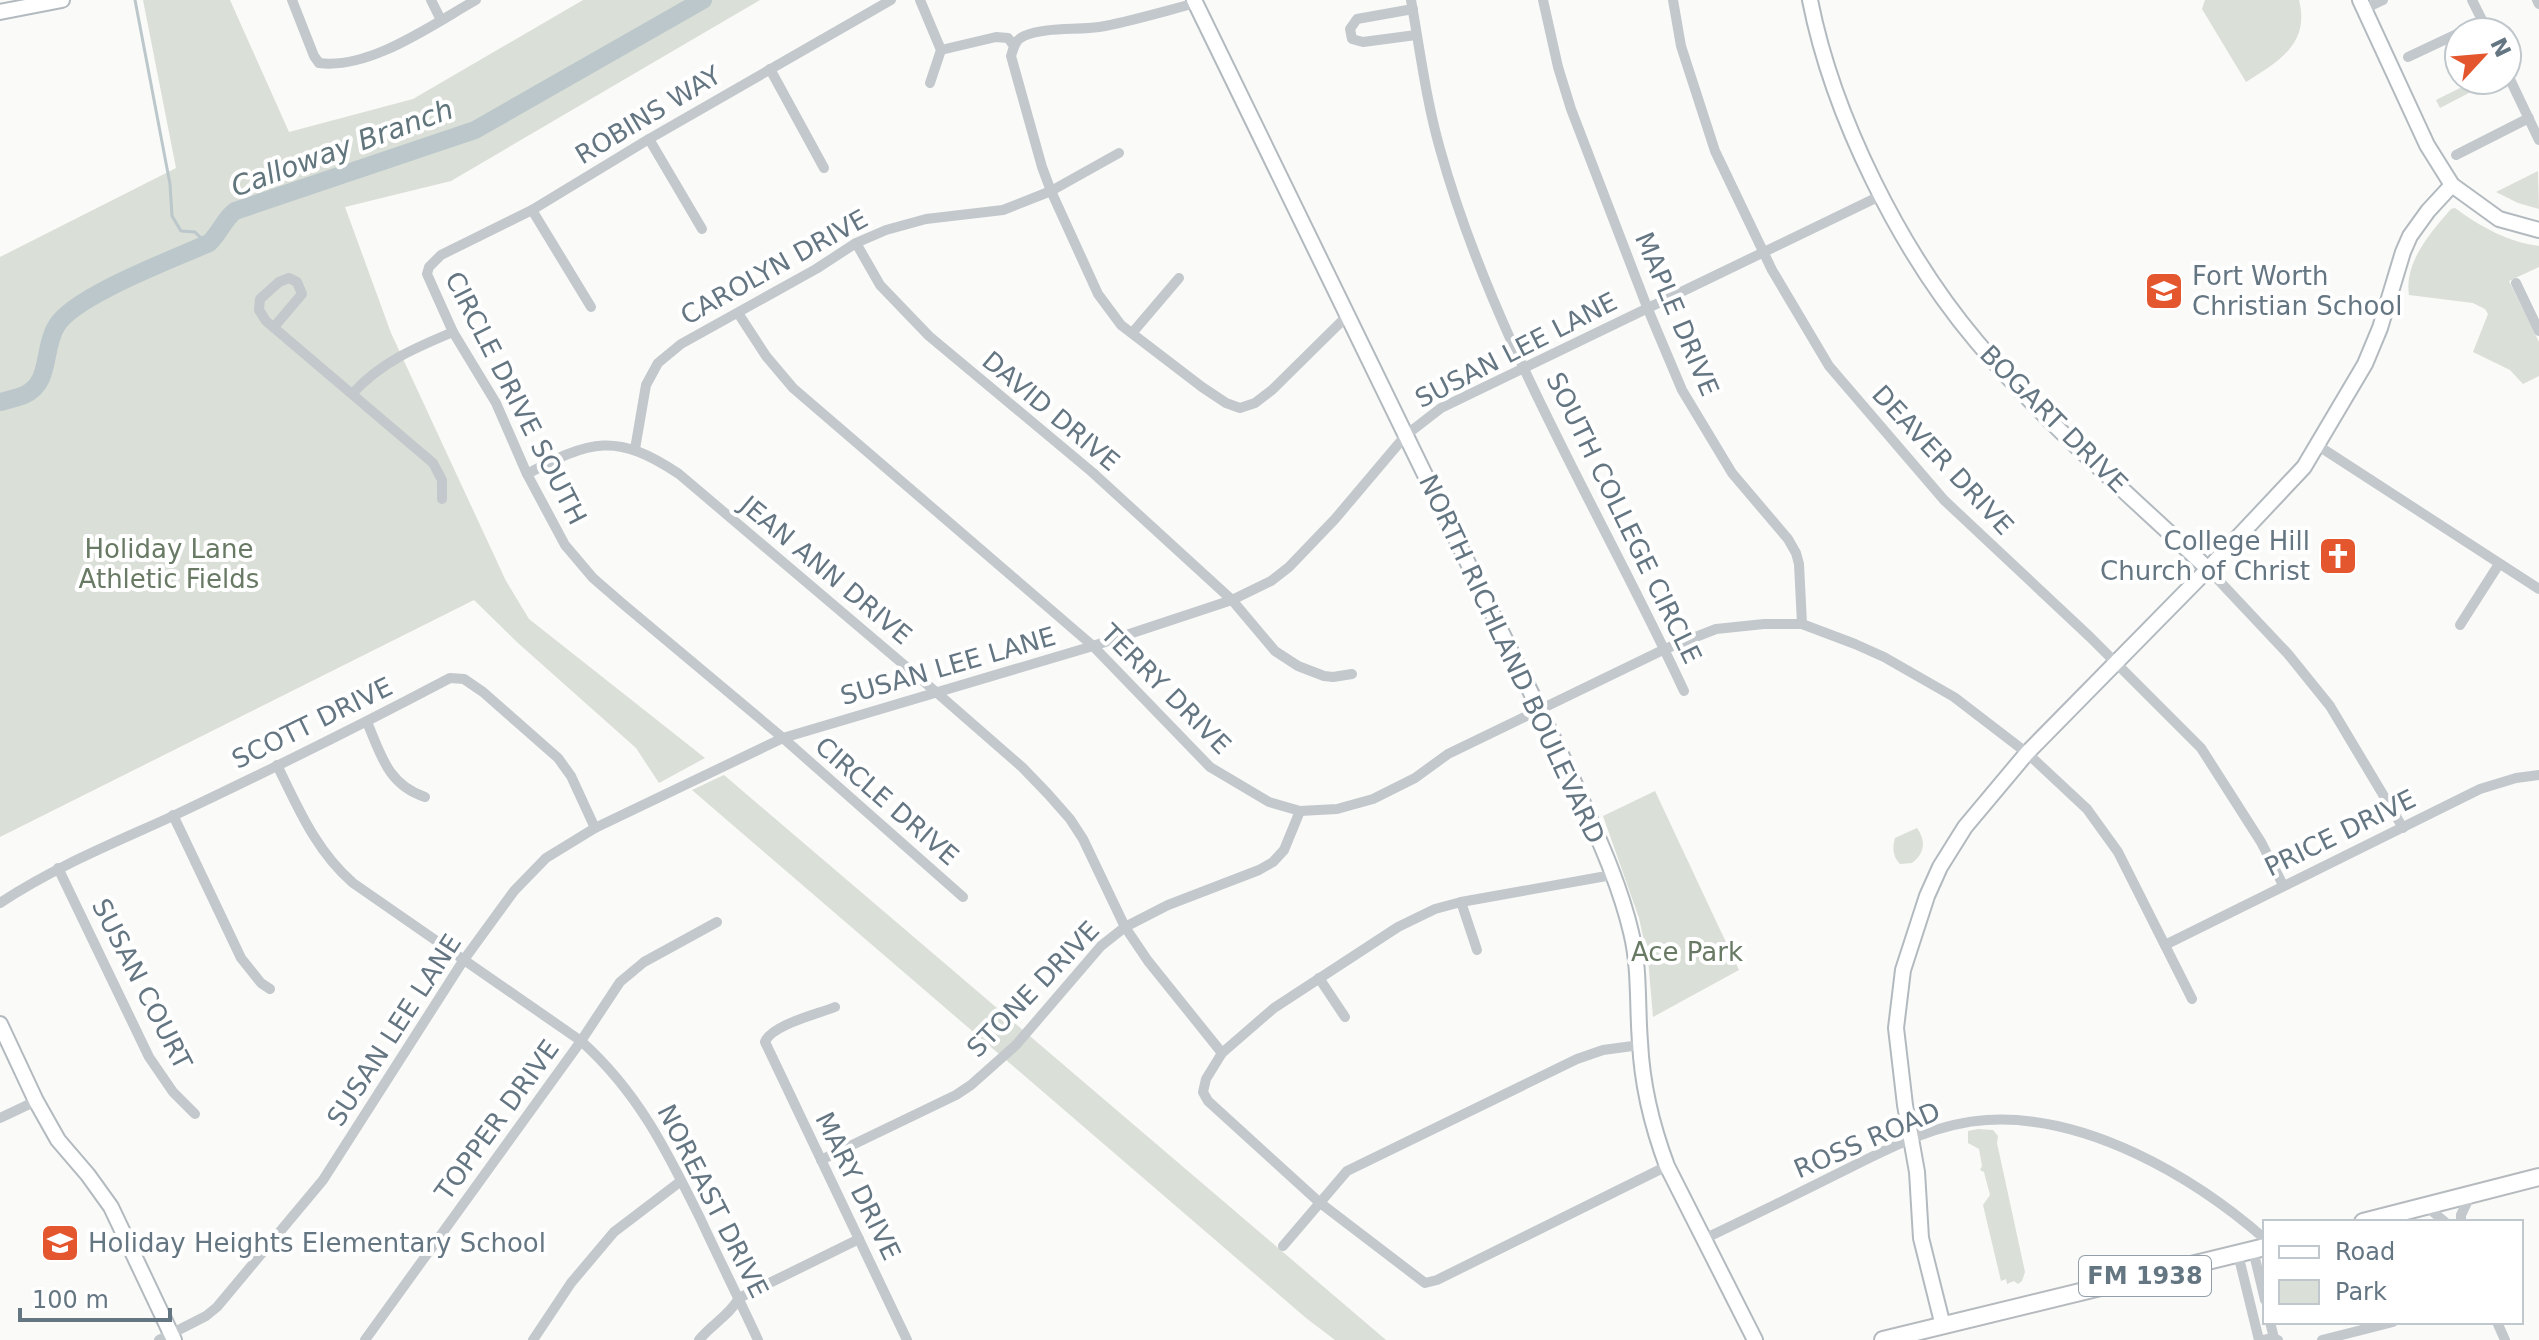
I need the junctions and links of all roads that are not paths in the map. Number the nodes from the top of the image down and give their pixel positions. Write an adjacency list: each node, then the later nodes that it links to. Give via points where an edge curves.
1 (62, 0): 14 (street)
2 (292, 0): 15 (street, via 319,63 372,55)
3 (431, 0): 15 (street)
4 (476, 0): 15 (street)
5 (891, 0): 21 (street, ROBINS WAY)
6 (920, 0): 19 (street)
7 (1543, 0): 42 (street, MAPLE DRIVE, via 1571,109)
8 (1673, 0): 37 (street, DEAVER DRIVE, via 1681,46 1715,151)
9 (1810, 0): 32 (street, BOGART DRIVE, via 1841,106)
10 (2383, 0): 13 (street)
11 (1195, 2): 18 (street, via 1104,26 1036,33); 44 (street, NORTH RICHLAND BOULEVARD)
12 (1412, 4): 16 (street, SOUTH COLLEGE CIRCLE); 16 (street, via 1357,19 1350,29 1352,39 1363,42)
13 (2362, 4): 30 (street, via 2427,145)
14 (0, 12)
15 (441, 20)
16 (1416, 35): 49 (street, SOUTH COLLEGE CIRCLE, via 1453,193)
17 (2443, 40): 20 (street)
18 (1014, 46): 19 (street, via 1008,38 996,37); 31 (street, via 1011,56)
19 (941, 50): 22 (street)
20 (2408, 57)
21 (770, 69): 25 (street, ROBINS WAY); 29 (street)
22 (930, 83)
23 (2518, 96): 24 (street)
24 (2529, 118): 26 (street); 28 (street)
25 (649, 139): 33 (street, ROBINS WAY); 34 (street)
26 (2539, 140)
27 (1119, 153): 31 (street, CAROLYN DRIVE)
28 (2456, 155)
29 (824, 168)
30 (2452, 185): 35 (street, via 2499,219); 52 (street, via 2410,236 2365,364)
31 (1051, 191): 36 (street, CAROLYN DRIVE, via 1003,210 926,219); 48 (street, via 1098,294 1121,325)
32 (1882, 195): 37 (street, SUSAN LEE LANE); 57 (street, BOGART DRIVE, via 1922,266 1976,341 2021,391)
33 (532, 210): 38 (street, ROBINS WAY, via 441,255); 41 (street)
34 (702, 229)
35 (2539, 230)
36 (856, 243): 43 (street, CAROLYN DRIVE); 59 (street, DAVID DRIVE, via 880,285 929,336 1092,472)
37 (1763, 253): 42 (street, SUSAN LEE LANE); 64 (street, DEAVER DRIVE, via 1848,390 1944,500)
38 (429, 267): 47 (street, CIRCLE DRIVE SOUTH, via 427,274)
39 (1179, 278): 48 (street)
40 (2516, 283): 46 (street)
41 (591, 307)
42 (1647, 307): 49 (street, SUSAN LEE LANE); 60 (street, MAPLE DRIVE, via 1689,402 1732,473 1796,553)
43 (738, 313): 53 (street, CAROLYN DRIVE, via 658,363 646,385); 62 (street, TERRY DRIVE, via 793,388)
44 (1348, 315): 48 (street, via 1272,390 1240,408 1202,387); 51 (street, NORTH RICHLAND BOULEVARD)
45 (274, 327): 45 (street, via 302,294 289,278 260,299 259,310); 50 (street)
46 (2539, 330)
47 (453, 332): 50 (street, via 376,370); 54 (street, CIRCLE DRIVE SOUTH, via 496,403)
48 (1133, 332)
49 (1524, 368): 51 (street, SUSAN LEE LANE, via 1441,408); 63 (street, SOUTH COLLEGE CIRCLE)
50 (353, 393): 55 (street, via 433,463 442,480)
51 (1406, 435): 59 (street, SUSAN LEE LANE, via 1289,567); 68 (street, NORTH RICHLAND BOULEVARD)
52 (2317, 445): 56 (street); 57 (street, via 2288,486)
53 (635, 449): 54 (street, JEAN ANN DRIVE, via 591,447); 67 (street, JEAN ANN DRIVE, via 679,474)
54 (527, 474): 70 (street, CIRCLE DRIVE SOUTH, via 565,545 593,578)
55 (442, 499)
56 (2499, 564): 58 (street); 61 (street)
57 (2208, 569): 64 (street); 78 (street, BOGART DRIVE, via 2330,706)
58 (2539, 589)
59 (1232, 600): 62 (street, SUSAN LEE LANE); 65 (street, DAVID DRIVE, via 1275,651 1298,666 1324,676)
60 (1802, 624): 63 (street, TERRY DRIVE, via 1716,629); 71 (street, TERRY DRIVE, via 1884,657 1954,697)
61 (2460, 625)
62 (1093, 646): 67 (street, SUSAN LEE LANE); 75 (street, TERRY DRIVE, via 1210,767 1269,802)
63 (1665, 649): 66 (street, SOUTH COLLEGE CIRCLE); 68 (street, TERRY DRIVE)
64 (2115, 663): 71 (street); 81 (street, DEAVER DRIVE, via 2201,748)
65 (1352, 674)
66 (1684, 691)
67 (936, 692): 70 (street, SUSAN LEE LANE); 86 (street, JEAN ANN DRIVE, via 1022,767 1070,819)
68 (1538, 710): 75 (street, TERRY DRIVE, via 1448,754 1373,799 1337,809); 80 (street, NORTH RICHLAND BOULEVARD)
69 (367, 722): 72 (street, SCOTT DRIVE); 74 (street, via 399,785); 77 (street, SCOTT DRIVE, via 450,678 464,679 558,758)
70 (783, 738): 77 (street, SUSAN LEE LANE); 82 (street, CIRCLE DRIVE)
71 (2027, 753): 87 (street, TERRY DRIVE, via 2095,819 2118,852); 102 (street, via 1965,827 1940,867 1916,924 1903,970 1896,1028)
72 (277, 765): 76 (street, SCOTT DRIVE); 89 (street, NOREAST DRIVE, via 312,837 336,868)
73 (2539, 775): 78 (street, PRICE DRIVE, via 2480,789)
74 (425, 797)
75 (1300, 811): 86 (street, STONE DRIVE, via 1284,850 1273,862)
76 (173, 815): 79 (street, SCOTT DRIVE); 91 (street, via 241,958)
77 (595, 828): 89 (street, SUSAN LEE LANE, via 526,877)
78 (2403, 828): 81 (street, PRICE DRIVE)
79 (58, 868): 84 (street, SCOTT DRIVE); 100 (street, SUSAN COURT, via 149,1057)
80 (1612, 875): 83 (street); 97 (street, NORTH RICHLAND BOULEVARD, via 1631,933)
81 (2283, 885): 87 (street, PRICE DRIVE)
82 (963, 897)
83 (1461, 902): 88 (street); 90 (street, via 1398,927)
84 (0, 903)
85 (717, 922): 96 (street, TOPPER DRIVE, via 630,972)
86 (1125, 927): 98 (street, JEAN ANN DRIVE); 103 (street, STONE DRIVE, via 1084,963 1016,1045 971,1085)
87 (2165, 945): 92 (street, TERRY DRIVE)
88 (1477, 950)
89 (463, 961): 96 (street, NOREAST DRIVE); 122 (street, SUSAN LEE LANE, via 323,1180 217,1307)
90 (1319, 978): 94 (street); 98 (street)
91 (270, 989)
92 (2192, 999)
93 (835, 1007): 103 (street, MARY DRIVE, via 777,1029 765,1042)
94 (1345, 1017)
95 (0, 1024): 99 (street)
96 (581, 1041): 106 (street, NOREAST DRIVE, via 629,1091); 123 (street, TOPPER DRIVE)
97 (1640, 1045): 104 (street, NORTH RICHLAND BOULEVARD, via 1648,1109); 108 (street, via 1577,1059 1403,1143 1347,1171)
98 (1222, 1053): 108 (street, via 1206,1079 1203,1092 1208,1101)
99 (36, 1101): 101 (street); 122 (street, via 58,1140 111,1207)
100 (195, 1114)
101 (0, 1118)
102 (1910, 1140): 114 (street, ROSS ROAD); 116 (street, ROSS ROAD, via 1986,1120 2063,1127 2122,1147 2201,1191); 121 (street, via 1921,1238)
103 (821, 1160): 113 (street, MARY DRIVE)
104 (1667, 1166): 108 (street, via 1425,1283); 114 (street, NORTH RICHLAND BOULEVARD)
105 (2539, 1177): 107 (main road)
106 (681, 1181): 118 (street, NOREAST DRIVE); 124 (street, via 614,1232)
107 (2471, 1194): 109 (main road); 112 (street)
108 (1319, 1202): 115 (street)
109 (2426, 1206): 110 (main road); 111 (street)
110 (2371, 1220)
111 (2443, 1220)
112 (2461, 1220)
113 (859, 1239): 118 (street); 127 (street, MARY DRIVE)
114 (1704, 1239): 128 (street, NORTH RICHLAND BOULEVARD)
115 (1283, 1246)
116 (2255, 1248): 117 (street); 119 (street); 121 (main road, FM 1938)
117 (2263, 1290)
118 (739, 1298): 125 (street); 126 (street, NOREAST DRIVE)
119 (2263, 1305)
120 (2385, 1324): 130 (street)
121 (1943, 1326): 129 (main road, FM 1938)
122 (168, 1338)
123 (365, 1340)
124 (533, 1340)
125 (699, 1340)
126 (758, 1340)
127 (907, 1340)
128 (1755, 1340)
129 (1883, 1340)
130 (2322, 1340)

